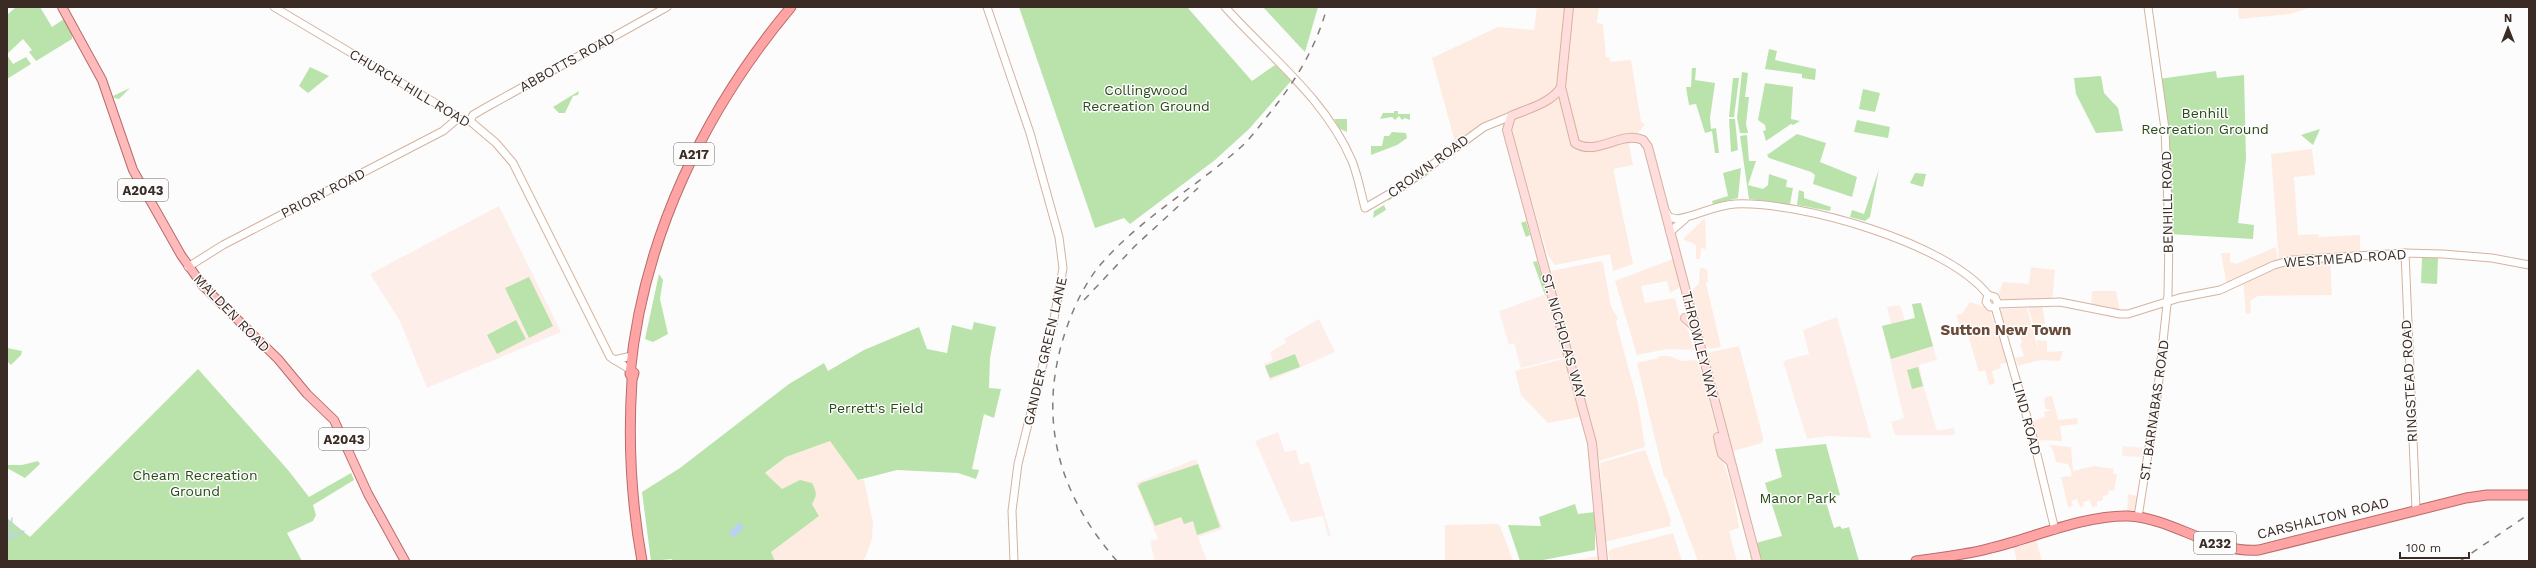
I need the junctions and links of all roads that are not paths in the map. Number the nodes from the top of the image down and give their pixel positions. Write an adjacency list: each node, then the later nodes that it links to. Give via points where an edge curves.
1 (62, 7): 22 (main road, MALDEN ROAD / A2043, via 104,86 126,154)
2 (274, 7): 13 (street, CHURCH HILL ROAD, via 452,113)
3 (667, 7): 14 (street, ABBOTTS ROAD, via 485,108 473,115)
4 (791, 7): 26 (highway, A217, via 731,88 698,145 664,227)
5 (987, 7): 37 (street, GANDER GREEN LANE, via 1030,133 1059,237 1063,263 1060,294 1018,464 1012,511)
6 (1225, 7): 15 (street, CROWN ROAD, via 1306,89 1323,111 1351,160 1365,208 1403,186)
7 (1569, 7): 9 (main road)
8 (2148, 7): 23 (street, BENHILL ROAD, via 2164,128 2169,234)
9 (1561, 87): 10 (main road, CROWN ROAD, via 1557,94); 11 (main road)
10 (1550, 98): 11 (main road, via 1562,101); 12 (main road, CROWN ROAD)
11 (1565, 107): 17 (main road, THROWLEY WAY, via 1575,144 1587,148 1633,138 1643,140 1648,147)
12 (1511, 116): 15 (street, CROWN ROAD); 16 (main road)
13 (457, 119): 14 (street, CHURCH HILL ROAD); 22 (street, PRIORY ROAD, via 441,132 223,245)
14 (470, 121): 29 (street, CHURCH HILL ROAD, via 504,151 520,175)
15 (1490, 124): 16 (street, via 1500,122)
16 (1507, 130): 38 (main road, ST. NICHOLAS WAY, via 1590,435 1596,470)
17 (1665, 210): 18 (street, via 1670,218); 19 (main road, THROWLEY WAY)
18 (1686, 218): 19 (street); 24 (street, via 1736,204 1830,217 1872,230 1929,254 1966,275 1988,295 1995,296)
19 (1670, 232): 27 (main road, THROWLEY WAY)
20 (2405, 253): 21 (street, WESTMEAD ROAD, via 2471,255); 23 (street, WESTMEAD ROAD, via 2289,260 2270,266 2224,289); 32 (street, RINGSTEAD ROAD)
21 (2529, 265)
22 (188, 267): 35 (main road, MALDEN ROAD / A2043, via 203,286 278,359 307,394 334,420 368,494)
23 (2167, 302): 24 (street, WESTMEAD ROAD, via 2124,314 2060,302); 33 (street, ST. BARNABAS ROAD, via 2157,397)
24 (1997, 306): 34 (street, LIND ROAD, via 2035,442)
25 (1685, 318): 27 (main road)
26 (639, 322): 28 (highway, A217); 30 (highway, A217)
27 (1695, 327): 39 (main road, THROWLEY WAY)
28 (632, 356): 29 (street); 30 (highway, A217)
29 (614, 360): 30 (street)
30 (632, 373): 36 (highway, A217, via 630,439 633,500)
31 (2529, 495): 32 (highway, CARSHALTON ROAD / A232, via 2482,496)
32 (2416, 509): 33 (highway, CARSHALTON ROAD / A232, via 2307,539 2249,551 2231,549 2181,529)
33 (2138, 517): 34 (highway, CARSHALTON ROAD / A232, via 2116,517)
34 (2054, 530): 40 (highway, CARSHALTON ROAD / A232, via 1990,549)
35 (405, 561)
36 (642, 561)
37 (1014, 561)
38 (1603, 561)
39 (1757, 561)
40 (1916, 561)

